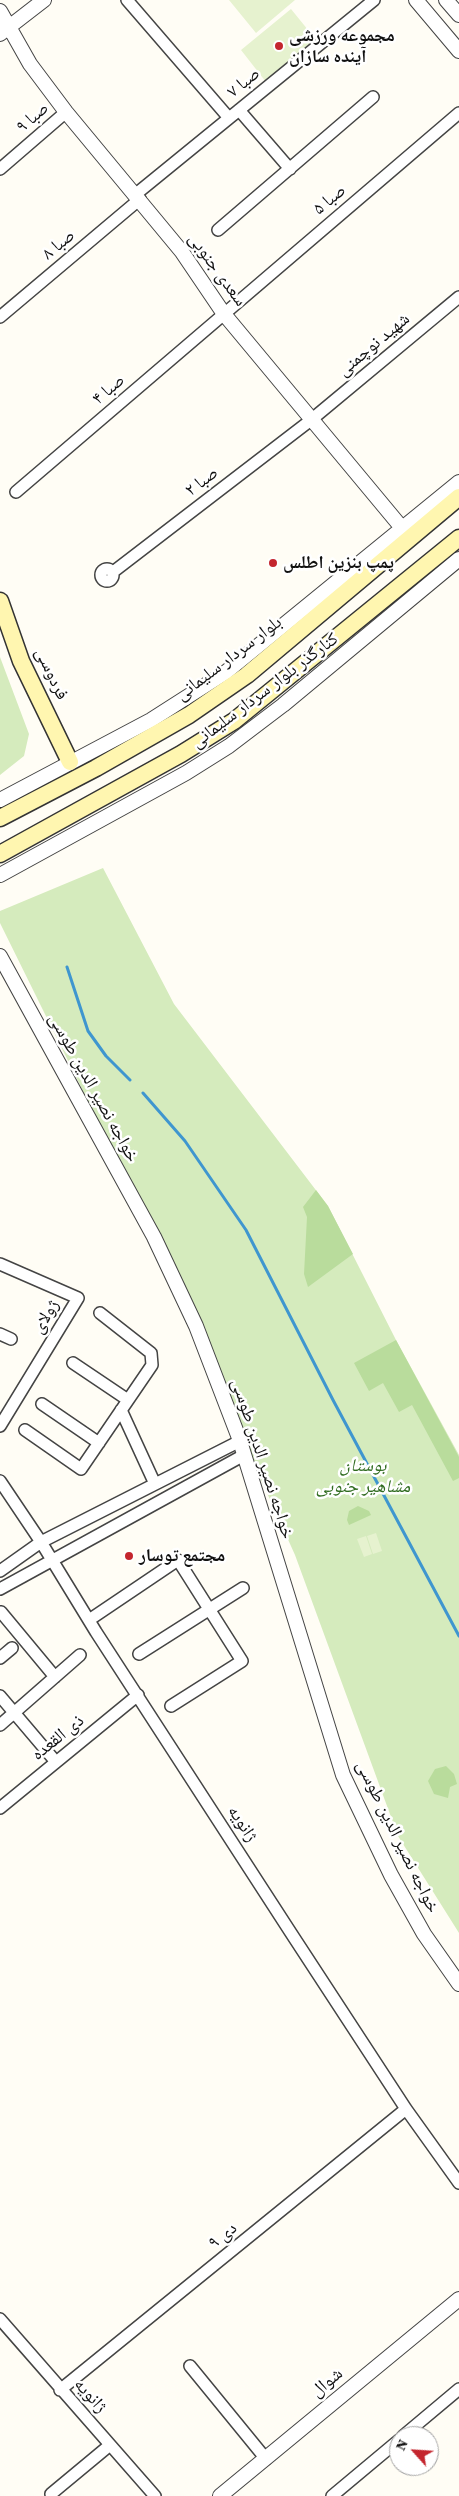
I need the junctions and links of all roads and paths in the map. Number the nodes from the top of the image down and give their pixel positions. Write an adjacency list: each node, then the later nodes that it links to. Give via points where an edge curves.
1 (44, 0): 8 (street)
2 (127, 0): 14 (street)
3 (374, 0): 11 (street, صبا ۷)
4 (416, 0): 9 (street)
5 (446, 0): 7 (street)
6 (0, 11): 8 (street, سعدی جنوبی)
7 (459, 15)
8 (5, 32): 12 (street, سعدی جنوبی)
9 (459, 51)
10 (373, 97): 16 (street)
11 (239, 110): 14 (street, صبا ۷); 16 (street)
12 (66, 112): 15 (street, صبا ۹); 17 (street, سعدی جنوبی)
13 (459, 113): 20 (street, صبا ۵)
14 (228, 118): 17 (street, صبا ۷)
15 (0, 169)
16 (290, 169): 18 (street)
17 (138, 197): 20 (street, سعدی جنوبی, via 182,252); 21 (street, صبا ۸)
18 (218, 230)
19 (459, 297): 22 (street, شهید نوچمنی)
20 (224, 314): 22 (street, سعدی جنوبی); 24 (street, صبا ۴)
21 (0, 317)
22 (312, 420): 26 (street, سعدی جنوبی); 30 (street, صبا ۲)
23 (459, 482): 26 (street)
24 (16, 492)
25 (459, 498): 37 (main road, بلوار سردار سلیمانی, via 247,675 189,715)
26 (402, 528): 34 (street, via 226,672 151,720)
27 (459, 538): 31 (main road)
28 (459, 559): 29 (street, کنارگذر بلوار سردار سلیمانی)
29 (444, 571): 31 (street); 33 (street, کنارگذر بلوار سردار سلیمانی)
30 (113, 572)
31 (403, 584): 33 (street); 38 (main road, via 234,721 181,754)
32 (0, 601): 34 (main road, فردوسی, via 21,661)
33 (383, 622): 39 (street, کنارگذر بلوار سردار سلیمانی, via 229,746)
34 (70, 762): 35 (street)
35 (5, 797): 36 (street)
36 (0, 808)
37 (0, 818)
38 (0, 854)
39 (0, 875)
40 (0, 956): 49 (street, خواجه نصیر الدین طوسی, via 154,1237 196,1326)
41 (0, 1264): 47 (street, ژولای, via 78,1298)
42 (100, 1312): 44 (street, via 151,1353 152,1365)
43 (73, 1363): 44 (street)
44 (128, 1400): 46 (street)
45 (42, 1404): 50 (street)
46 (122, 1410): 50 (street); 53 (street)
47 (0, 1426)
48 (25, 1430): 50 (street, via 81,1469)
49 (240, 1441): 51 (street, خواجه نصیر الدین طوسی); 53 (street)
50 (99, 1443)
51 (244, 1455): 55 (street); 74 (street, خواجه نصیر الدین طوسی, via 343,1775 391,1875 424,1934)
52 (0, 1481): 54 (street, ژانویه)
53 (155, 1484): 54 (street)
54 (41, 1542): 55 (street, ژانویه); 56 (street)
55 (52, 1559): 58 (street); 61 (street, ژانویه)
56 (0, 1571)
57 (243, 1588): 59 (street)
58 (0, 1589)
59 (209, 1609): 61 (street, via 178,1560); 63 (street); 69 (street, via 242,1661)
60 (1, 1612): 66 (street)
61 (89, 1620): 67 (street, ژانویه)
62 (12, 1648): 65 (street)
63 (139, 1654)
64 (80, 1655): 66 (street)
65 (0, 1658)
66 (55, 1677): 70 (street)
67 (138, 1694): 72 (street, ذی القعده); 75 (street, ژانویه)
68 (0, 1696): 70 (street)
69 (171, 1706)
70 (15, 1714): 71 (street); 72 (street)
71 (0, 1725)
72 (56, 1762): 73 (street, ذی القعده)
73 (0, 1808)
74 (459, 1984)
75 (406, 2109): 76 (street, ژانویه); 81 (street, ۹ دی)
76 (459, 2183)
77 (459, 2299): 85 (street, شوال)
78 (0, 2319): 81 (street, ژانویه)
79 (190, 2366): 85 (street)
80 (459, 2389): 82 (street)
81 (60, 2390): 83 (street, ژانویه)
82 (415, 2426)
83 (110, 2445): 86 (street); 87 (street, ژانویه)
84 (389, 2448): 89 (street)
85 (266, 2459): 88 (street, شوال)
86 (51, 2494)
87 (155, 2496)
88 (220, 2496)
89 (332, 2496)

